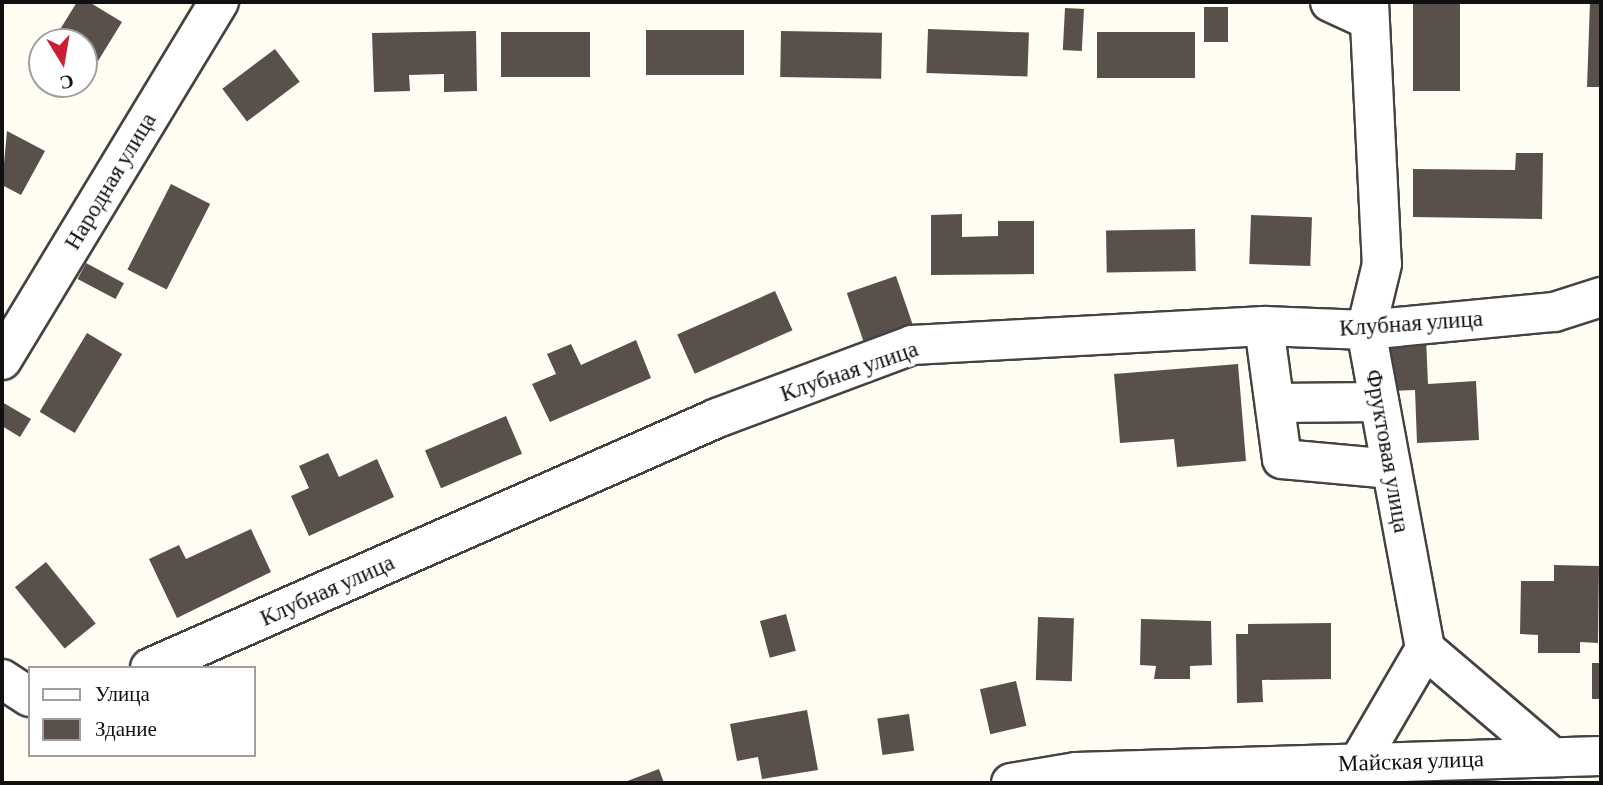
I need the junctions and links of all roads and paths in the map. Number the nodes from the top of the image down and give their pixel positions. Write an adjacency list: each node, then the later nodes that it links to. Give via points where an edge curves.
1 (219, 2): 7 (street, Народная улица)
2 (1330, 2): 3 (street)
3 (1369, 11): 6 (street, Фруктовая улица, via 1382,264)
4 (1601, 297): 6 (street, Клубная улица, via 1554,312)
5 (1264, 326): 6 (street, Клубная улица); 9 (street); 12 (street, Клубная улица, via 912,345 717,418)
6 (1366, 330): 8 (street, Фруктовая улица)
7 (2, 360)
8 (1379, 402): 9 (street); 10 (street, Фруктовая улица)
9 (1275, 403): 10 (street, via 1282,459)
10 (1392, 469): 11 (street, Фруктовая улица)
11 (1425, 649): 16 (street); 17 (street)
12 (155, 666)
13 (2, 679): 14 (street)
14 (28, 696)
15 (1601, 756): 16 (street, Майская улица)
16 (1552, 757): 17 (street, Майская улица)
17 (1359, 762): 18 (street, Майская улица, via 1076,772)
18 (1011, 783)

